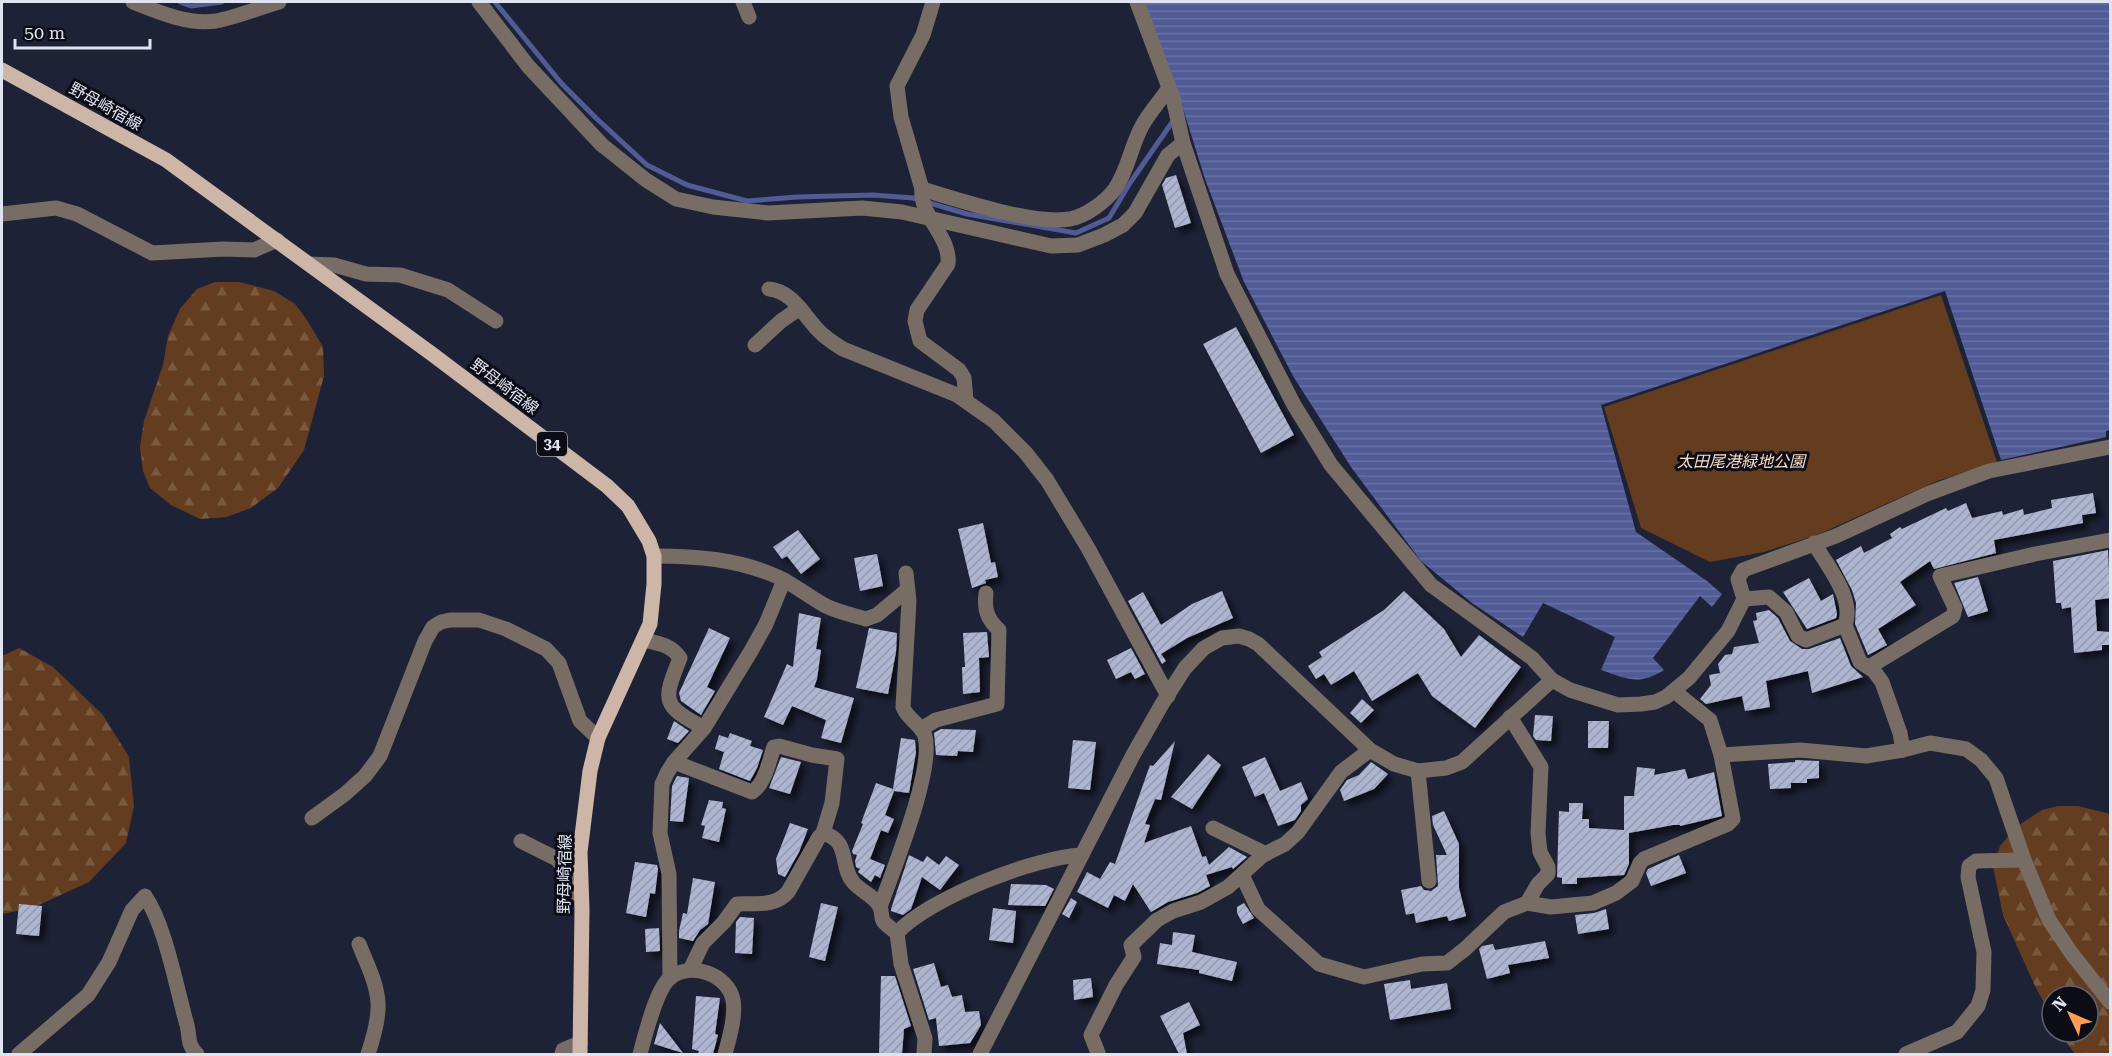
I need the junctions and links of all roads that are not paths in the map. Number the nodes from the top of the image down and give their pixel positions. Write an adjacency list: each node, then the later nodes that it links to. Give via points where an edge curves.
1 (134, 2): 2 (street, via 184,20 214,21)
2 (279, 2)
3 (479, 2): 13 (street, via 528,66 602,145 676,199 768,213 862,208)
4 (743, 2): 7 (street)
5 (933, 2): 11 (street, via 897,86 901,117)
6 (1137, 2): 9 (street)
7 (749, 17)
8 (2, 70): 14 (main road, 野母崎宿線 / 34, via 166,160)
9 (1171, 93): 10 (street); 11 (street, via 1143,125 1114,189 1084,214 1069,219 1028,216)
10 (1182, 137): 13 (street, via 1129,219 1078,245 1051,246); 33 (street, via 1227,274 1294,405 1331,465 1431,585 1532,658)
11 (922, 189): 13 (street)
12 (2, 214): 14 (street, via 56,208 77,214 152,253 254,250)
13 (932, 219): 20 (street, via 949,256 948,264 917,310 915,321 920,341 959,370 964,378)
14 (277, 240): 15 (main road, 野母崎宿線 / 34)
15 (309, 264): 18 (street, via 334,265 366,274 400,275 447,290); 24 (main road, 野母崎宿線 / 34, via 607,486 628,506)
16 (769, 289): 17 (street, via 780,290)
17 (800, 308): 19 (street); 20 (street, via 822,334 843,349)
18 (496, 321)
19 (755, 345)
20 (966, 400): 35 (street, via 994,421 1047,480)
21 (2110, 447): 23 (street, via 1989,471)
22 (2110, 540): 32 (street, via 1940,576 1955,608 1953,616)
23 (1814, 543): 29 (street, via 1743,570 1738,579); 30 (street, via 1846,602 1849,615)
24 (654, 556): 26 (street, via 697,556 739,564); 31 (main road, 野母崎宿線 / 34, via 650,624)
25 (906, 573): 27 (street)
26 (784, 580): 27 (street, via 828,607 866,620); 37 (street, via 761,633)
27 (907, 590): 38 (street, via 903,707)
28 (986, 592): 38 (street, via 989,620 999,630 997,704 936,720)
29 (1744, 599): 30 (street, via 1769,597 1786,612 1798,636 1806,640); 34 (street, via 1728,631)
30 (1845, 625): 32 (street, via 1860,662)
31 (644, 640): 37 (street, via 675,650 680,658 668,690 669,700 682,716); 39 (main road, 野母崎宿線 / 34)
32 (1869, 667): 41 (street, via 1882,682)
33 (1552, 680): 34 (street, via 1618,705 1655,702); 36 (street)
34 (1674, 691): 42 (street, via 1710,720)
35 (1167, 696): 40 (street, via 1203,648 1222,638 1239,636 1258,644); 50 (street)
36 (1510, 717): 44 (street, via 1462,762); 55 (street, via 1541,767 1538,833 1548,874)
37 (704, 728): 43 (street)
38 (921, 729): 56 (street, via 926,764)
39 (598, 738): 45 (street, via 580,721 559,663 546,650 479,620 450,620 434,627 425,641 380,756 365,776); 54 (main road, 野母崎宿線 / 34, via 582,831)
40 (1370, 750): 44 (street, via 1394,764); 49 (street, via 1341,772 1298,832)
41 (1903, 750): 42 (street, via 1866,756 1800,750); 51 (street, via 1930,743 1966,749 1982,760 1996,778)
42 (1721, 755): 55 (street, via 1733,819 1728,824 1644,859 1625,888 1593,903 1551,907)
43 (674, 762): 47 (street, via 752,792 765,773 774,747 837,759 832,803); 60 (street, via 662,784 660,822 669,874)
44 (1418, 771): 53 (street)
45 (312, 818)
46 (1213, 828): 49 (street)
47 (823, 833): 56 (street, via 832,835 842,849 853,883); 59 (street, via 783,899 775,903 737,904 703,943)
48 (521, 841): 54 (street, via 557,859 568,888)
49 (1266, 854): 52 (street)
50 (1082, 855): 57 (street, via 1003,873 938,904); 71 (street)
51 (2024, 860): 61 (street, via 2049,920); 72 (street, via 1976,861 1969,866 1984,952 1983,990 1978,1006 1957,1032)
52 (1242, 875): 55 (street, via 1258,909 1319,964 1364,977 1422,964 1447,963 1504,912); 63 (street, via 1201,902 1157,921 1131,945 1134,957 1091,1035)
53 (1429, 881)
54 (581, 896): 62 (main road, 野母崎宿線 / 34)
55 (1527, 903)
56 (880, 907): 57 (street, via 883,920)
57 (897, 933): 70 (street, via 901,964 925,1038)
58 (359, 944): 66 (street, via 378,1005)
59 (690, 970): 60 (street); 69 (street, via 711,974 732,994 734,1005)
60 (670, 977): 68 (street, via 662,988)
61 (2110, 1002)
62 (580, 1049): 67 (street, via 563,1050)
63 (1098, 1053)
64 (19, 1054): 65 (street, via 88,995 109,962 132,910 145,896 166,948 190,1048)
65 (197, 1054)
66 (368, 1054)
67 (562, 1054)
68 (640, 1054)
69 (725, 1054)
70 (924, 1054)
71 (980, 1054)
72 (1906, 1054)

